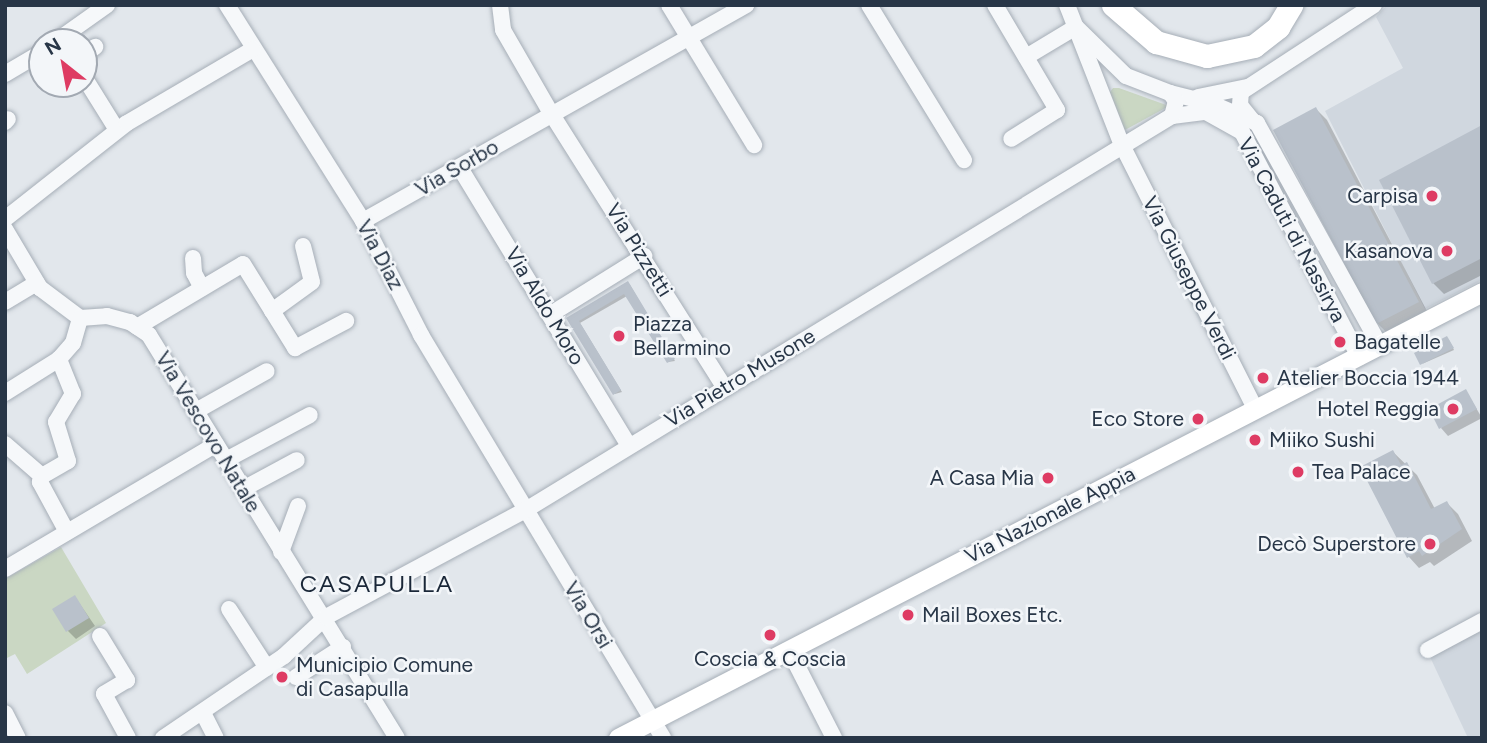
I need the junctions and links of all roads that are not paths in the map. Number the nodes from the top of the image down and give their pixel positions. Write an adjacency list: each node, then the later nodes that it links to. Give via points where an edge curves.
1 (107, 5): 13 (street)
2 (227, 5): 15 (street, Via Diaz)
3 (500, 5): 25 (street, Via Pizzetti, via 503,30)
4 (669, 5): 14 (street)
5 (746, 5): 14 (street, Via Sorbo)
6 (869, 5): 32 (street)
7 (995, 5): 16 (street)
8 (1068, 5): 12 (street)
9 (1113, 5): 10 (highway, via 1156,42 1207,56 1254,46 1278,27)
10 (1291, 5)
11 (1374, 5): 21 (street)
12 (1076, 27): 16 (street); 19 (street); 20 (street)
13 (75, 28)
14 (688, 37): 25 (street, Via Sorbo); 30 (street)
15 (253, 49): 28 (street); 35 (street, Via Diaz)
16 (1026, 57): 29 (street, via 1057,110)
17 (28, 61): 18 (street)
18 (5, 75)
19 (1126, 76): 20 (street); 22 (street)
20 (1098, 85): 31 (street)
21 (1247, 87): 23 (street, Via Caduti di Nassirya); 26 (street, via 1238,97)
22 (1170, 93): 23 (street, Via Caduti di Nassirya); 27 (street, via 1176,102)
23 (1192, 97): 26 (street, Via Caduti di Nassirya)
24 (97, 98): 28 (street)
25 (551, 113): 33 (street, Via Sorbo); 38 (street, Via Pizzetti)
26 (1237, 114): 27 (street, Via Caduti di Nassirya); 49 (street, Via Caduti di Nassirya, via 1257,123); 50 (street, Via Caduti di Nassirya, via 1242,132)
27 (1172, 116): 31 (street, Via Pietro Musone)
28 (117, 130): 34 (street)
29 (1011, 139)
30 (754, 145)
31 (1122, 145): 53 (street, Via Pietro Musone); 55 (street, Via Giuseppe Verdi)
32 (964, 160)
33 (460, 168): 35 (street, Via Sorbo); 45 (street, Via Aldo Moro)
34 (5, 219)
35 (363, 221): 66 (street, Via Diaz, via 421,335)
36 (5, 229): 40 (street)
37 (303, 246): 44 (street, via 312,282)
38 (644, 256): 45 (street); 53 (street, Via Pizzetti)
39 (193, 258): 41 (street)
40 (37, 283): 43 (street); 46 (street)
41 (202, 288): 44 (street, via 243,264); 48 (street)
42 (1482, 292): 49 (main road, Via Nazionale Appia)
43 (5, 302)
44 (272, 311): 47 (street, via 295,348)
45 (551, 314): 60 (street, Via Aldo Moro)
46 (80, 318): 48 (street, Via Vescovo Natale, via 101,314); 51 (street, via 73,343)
47 (346, 321)
48 (137, 327): 56 (street, Via Vescovo Natale, via 149,335)
49 (1380, 346): 50 (main road, Via Nazionale Appia)
50 (1359, 357): 55 (main road, Via Nazionale Appia)
51 (59, 359): 54 (street); 63 (street, via 73,394 56,422 68,461)
52 (267, 371): 56 (street)
53 (725, 388): 60 (street, Via Pietro Musone)
54 (5, 393)
55 (1256, 410): 77 (main road, Via Nazionale Appia)
56 (196, 411): 59 (street, Via Vescovo Natale)
57 (310, 415): 61 (street)
58 (5, 444): 63 (street)
59 (216, 444): 61 (street, Via Vescovo Natale); 67 (street)
60 (629, 446): 66 (street, Via Pietro Musone)
61 (226, 460): 64 (street, Via Vescovo Natale)
62 (298, 460): 64 (street)
63 (42, 476): 67 (street, via 40,482)
64 (243, 489): 68 (street, Via Vescovo Natale)
65 (298, 506): 68 (street)
66 (524, 510): 71 (street, Via Pietro Musone); 83 (street, Via Orsi)
67 (67, 532): 69 (street)
68 (281, 552): 70 (street, Via Vescovo Natale)
69 (5, 569)
70 (307, 592): 71 (street, via 327,601); 73 (street, Via Vescovo Natale)
71 (354, 602): 73 (street, Via Pietro Musone); 76 (street, via 340,622)
72 (229, 609): 79 (street)
73 (326, 617): 76 (street, Via Vescovo Natale); 79 (street, Via Pietro Musone)
74 (1482, 621): 78 (street)
75 (100, 636): 85 (street, via 127,680 104,694)
76 (341, 643): 80 (street); 88 (street, Via Vescovo Natale)
77 (789, 650): 83 (main road, Via Nazionale Appia); 91 (street)
78 (1428, 650)
79 (267, 668): 82 (street, Via Pietro Musone)
80 (296, 677)
81 (5, 713): 84 (street)
82 (203, 713): 86 (street, Via Pietro Musone); 87 (street)
83 (652, 720): 89 (main road, Via Nazionale Appia); 90 (street, Via Orsi)
84 (18, 738)
85 (128, 738)
86 (163, 738)
87 (216, 738)
88 (397, 738)
89 (618, 738)
90 (663, 738)
91 (834, 738)

